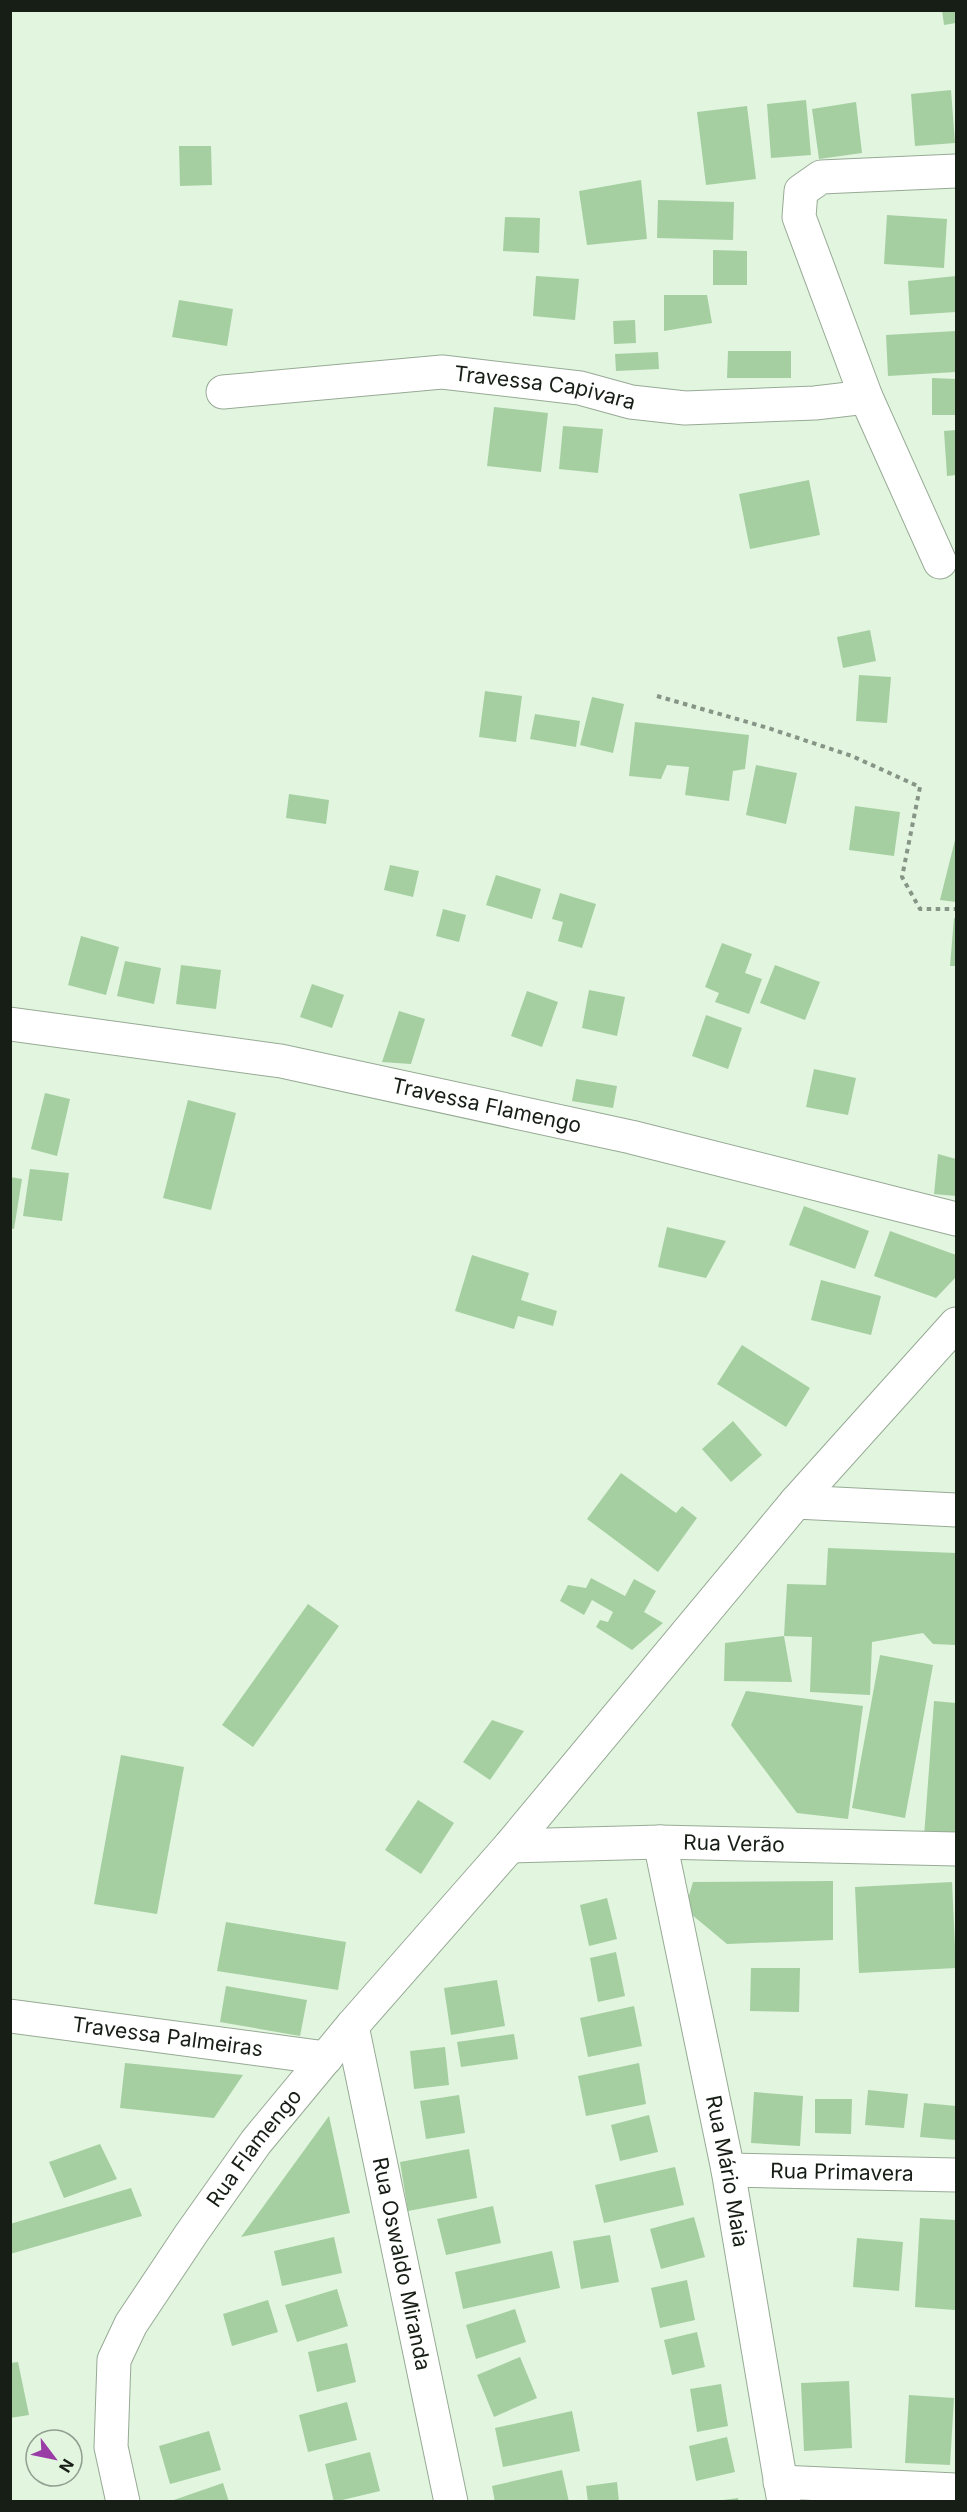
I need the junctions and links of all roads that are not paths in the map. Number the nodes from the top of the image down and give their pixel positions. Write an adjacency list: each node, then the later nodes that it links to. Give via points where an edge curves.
1 (957, 171): 3 (street, via 821,177 801,191 799,218)
2 (224, 392): 3 (street, Travessa Capivara, via 442,372 580,388 631,402 685,408)
3 (866, 397): 4 (street)
4 (940, 562)
5 (10, 1024): 6 (street, Travessa Flamengo, via 281,1060 631,1137)
6 (957, 1219)
7 (957, 1324): 8 (street, Rua Flamengo)
8 (796, 1502): 9 (street); 11 (street, Rua Flamengo)
9 (957, 1510)
10 (660, 1842): 11 (street, Rua Verão); 12 (street, Rua Verão); 16 (street, Rua Mário Maia)
11 (510, 1846): 14 (street, Rua Flamengo)
12 (957, 1849)
13 (10, 2016): 15 (street, Travessa Palmeiras)
14 (352, 2026): 15 (street, Rua Flamengo); 21 (street, Rua Oswaldo Miranda)
15 (326, 2058): 20 (street, Rua Flamengo, via 256,2142 191,2234 131,2324 114,2360 111,2447)
16 (728, 2170): 17 (street, Rua Primavera); 19 (street, Rua Mário Maia)
17 (957, 2175)
18 (957, 2490): 19 (street)
19 (782, 2492)
20 (123, 2502)
21 (451, 2502)

